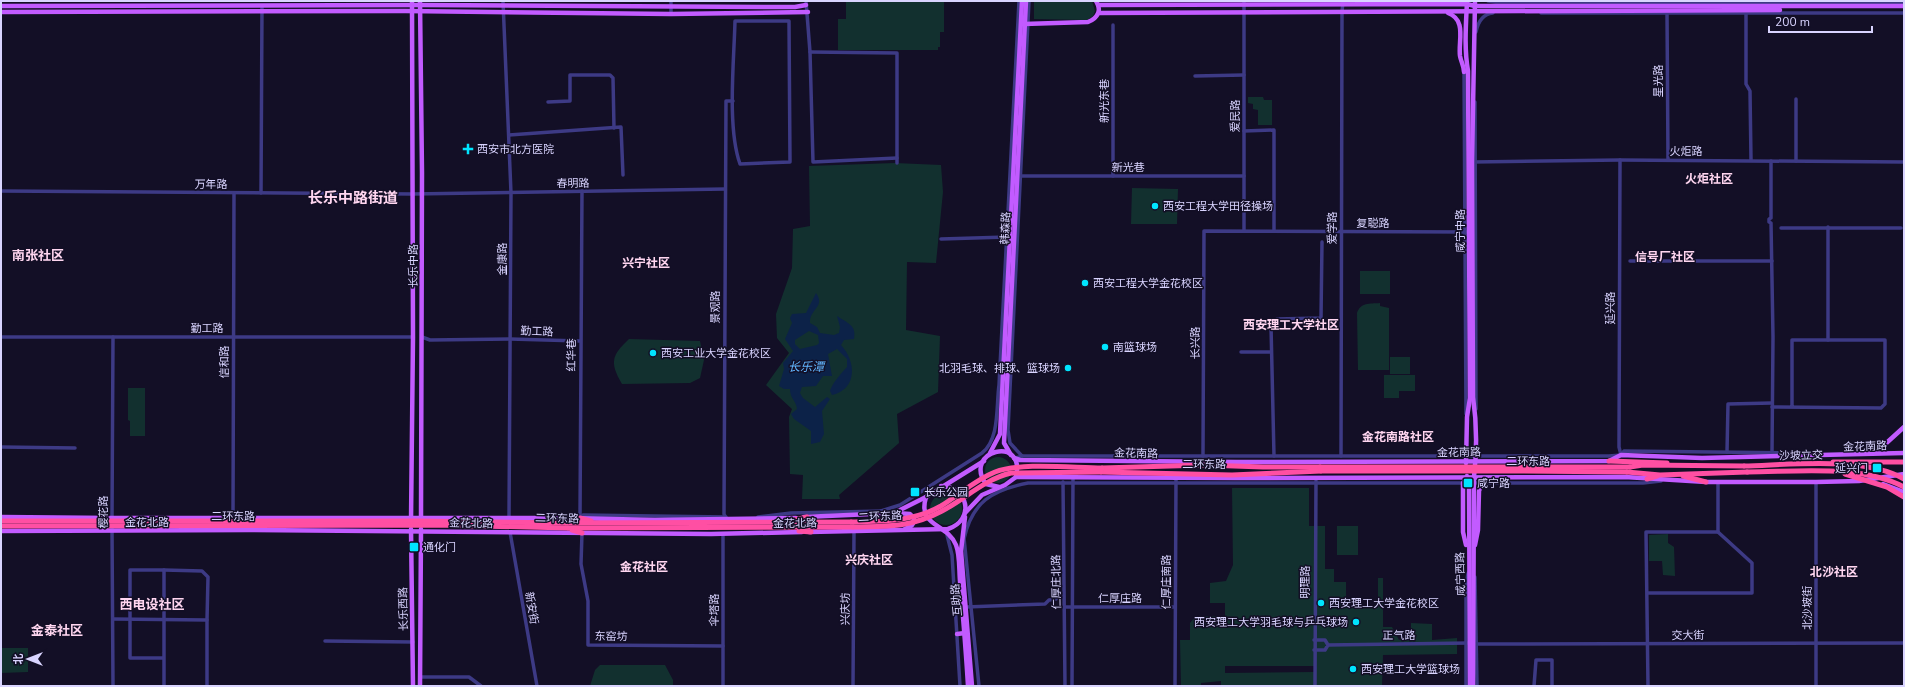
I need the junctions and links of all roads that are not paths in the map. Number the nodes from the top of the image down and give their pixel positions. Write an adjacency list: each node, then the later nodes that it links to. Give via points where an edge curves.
1 (671, 1): 25 (street)
2 (1019, 1): 41 (street)
3 (1022, 1): 41 (main road, 韩森路)
4 (1027, 1): 41 (main road, 韩森路)
5 (1448, 1): 18 (main road)
6 (1488, 1): 23 (street)
7 (1344, 2): 15 (main road); 18 (main road); 35 (street, 爱学路)
8 (1467, 2): 18 (main road); 21 (main road); 37 (main road, 咸宁中路)
9 (1904, 2): 24 (street)
10 (412, 3): 11 (main road); 20 (main road); 27 (main road, 长乐中路)
11 (420, 3): 17 (main road); 31 (main road, 长乐中路)
12 (806, 3): 25 (main road, via 795,7); 33 (street)
13 (1097, 3): 14 (main road); 38 (main road)
14 (1114, 3): 15 (main road)
15 (1244, 3): 34 (street, 爱民路)
16 (196, 4): 19 (main road); 20 (main road)
17 (503, 4): 25 (main road); 32 (street, 金康路)
18 (1438, 4)
19 (1, 6)
20 (262, 6): 30 (street)
21 (1474, 6): 23 (main road); 37 (main road); 43 (main road, 咸宁中路)
22 (1667, 6): 23 (main road); 23 (street); 24 (main road); 28 (main road); 57 (street, 星光路)
23 (1580, 7): 43 (street, via 1489,14 1479,22)
24 (1754, 7): 26 (main road); 28 (main road); 39 (street)
25 (671, 8): 40 (street)
26 (1904, 8)
27 (411, 11): 30 (main road); 31 (main road); 74 (main road, 长乐中路)
28 (1746, 11): 58 (street, via 1746,84 1750,91)
29 (1, 12): 30 (main road)
30 (262, 12): 72 (street)
31 (420, 12): 32 (main road); 75 (main road, 长乐中路)
32 (504, 12): 40 (main road); 54 (street, 金康路)
33 (808, 12): 40 (main road); 44 (street)
34 (1244, 12): 35 (main road); 38 (main road); 47 (street, 爱民路)
35 (1342, 12): 36 (main road); 82 (street, 爱学路)
36 (1444, 12): 37 (main road); 46 (main road, via 1452,14 1460,24 1460,56)
37 (1465, 12): 45 (main road, 咸宁中路)
38 (1099, 13): 41 (main road, via 1088,22)
39 (1904, 13)
40 (671, 14)
41 (1023, 24): 65 (main road, 韩森路); 65 (street); 84 (street)
42 (1113, 25): 66 (street, 新光东巷)
43 (1474, 44): 61 (main road, 咸宁中路)
44 (810, 52): 55 (street, via 896,53); 55 (street, via 814,162)
45 (1466, 59): 46 (street); 61 (main road, 咸宁中路)
46 (1464, 72): 83 (street)
47 (1244, 75): 48 (street); 53 (street, 爱民路)
48 (1195, 76)
49 (1796, 99): 60 (street)
50 (733, 101): 50 (street, via 735,152 740,164 790,162 789,21 735,21); 68 (street, 景观路, via 726,101)
51 (548, 102): 52 (street, via 570,101 570,75 610,75 613,78)
52 (614, 128): 54 (street); 64 (street, via 621,127)
53 (1244, 131): 67 (street, 爱民路); 81 (street, via 1274,130)
54 (509, 135): 73 (street, 金康路)
55 (896, 158): 63 (street)
56 (1620, 160): 57 (street, 火炬路); 61 (street, 火炬路); 109 (street, 延兴路)
57 (1668, 160): 58 (street, 火炬路)
58 (1751, 160): 59 (street, 火炬路)
59 (1771, 161): 60 (street, 火炬路); 88 (street, via 1769,222)
60 (1796, 161): 62 (street, 火炬路)
61 (1472, 162): 83 (main road, 咸宁中路); 121 (main road, 咸宁中路, via 1473,397 1476,418)
62 (1904, 162)
63 (896, 163)
64 (623, 175)
65 (1017, 176): 66 (street, 新光巷); 102 (street, via 1008,430); 105 (main road, 韩森路, via 1000,434); 117 (main road, 韩森路, via 1004,443)
66 (1113, 176): 67 (street, 新光巷)
67 (1244, 176): 80 (street, 爱民路)
68 (725, 189): 70 (street, 春明路); 180 (street, 景观路)
69 (1, 191): 71 (street, 万年路)
70 (582, 191): 73 (street, 春明路); 96 (street, 红华巷)
71 (234, 193): 72 (street, 万年路); 90 (street, 信和路)
72 (261, 193): 74 (street, 万年路)
73 (511, 193): 75 (street, 春明路); 94 (street, 金康路)
74 (412, 194): 75 (street, 万年路); 91 (main road, 长乐中路)
75 (422, 194): 92 (main road, 长乐中路)
76 (1828, 227): 77 (street); 78 (street); 95 (street)
77 (1781, 228)
78 (1901, 228)
79 (1204, 231): 80 (street, 复聪路); 112 (street, 长兴路)
80 (1244, 231): 81 (street, 复聪路)
81 (1274, 232): 82 (street, 复聪路)
82 (1341, 232): 83 (street, 复聪路); 114 (street, 爱学路)
83 (1466, 232): 118 (main road, 咸宁中路, via 1470,398 1466,417)
84 (1007, 237): 85 (street); 105 (street, via 999,385 994,432)
85 (941, 239)
86 (1322, 242): 98 (street, via 1321,318 1277,319 1271,326)
87 (1630, 261): 88 (street)
88 (1772, 261): 99 (street)
89 (113, 337): 90 (street, 勤工路); 93 (street, 勤工路); 175 (street, 樱花路)
90 (234, 337): 91 (street, 勤工路); 176 (street, 信和路)
91 (413, 337): 177 (main road, 长乐中路)
92 (422, 337): 94 (street, 勤工路, via 430,340); 173 (main road, 长乐中路)
93 (1, 338)
94 (510, 339): 96 (street, 勤工路); 178 (street, 金康路)
95 (1828, 340): 100 (street, via 1792,340); 100 (street, via 1885,340 1885,404 1881,408)
96 (580, 341): 179 (street, 红华巷)
97 (1241, 352): 98 (street)
98 (1271, 352): 113 (street)
99 (1772, 405): 100 (street); 106 (street, via 1728,404); 107 (street)
100 (1792, 408)
101 (1904, 426): 116 (main road, via 1882,447)
102 (1010, 443): 110 (street); 117 (street)
103 (1, 447): 104 (street)
104 (75, 448)
105 (989, 451): 117 (main road, via 1000,450); 120 (main road); 169 (street, via 900,505)
106 (1727, 452): 107 (street); 109 (street, via 1624,451)
107 (1772, 452): 115 (street, via 1801,452)
108 (1904, 453): 116 (main road, 金花南路)
109 (1621, 455): 115 (main road, 金花南路, via 1702,458); 121 (street); 122 (main road, 金花南路)
110 (1022, 456): 111 (street); 117 (street)
111 (1103, 456): 112 (street); 123 (main road)
112 (1204, 456): 113 (street)
113 (1274, 456): 114 (street)
114 (1341, 456): 118 (street)
115 (1808, 456): 116 (main road, 金花南路)
116 (1859, 456)
117 (1012, 457): 123 (main road, 金花南路, via 1020,460); 143 (main road, via 1017,468)
118 (1466, 459): 121 (main road, 金花南路); 125 (main road, 金花南路); 146 (main road)
119 (1904, 459): 127 (highway)
120 (984, 461): 163 (main road); 164 (main road, via 981,468 983,480 988,485)
121 (1476, 461): 122 (main road, 金花南路); 133 (highway, 二环东路, bridge); 135 (highway, 二环东路, bridge); 147 (main road, 咸宁西路)
122 (1609, 461): 130 (highway, via 1659,462)
123 (1103, 462): 124 (main road, 金花南路)
124 (1182, 462): 125 (main road, 金花南路); 129 (highway)
125 (1237, 462): 132 (highway)
126 (1904, 462): 127 (highway)
127 (1881, 463): 128 (highway, bridge, via 1843,461)
128 (1825, 464): 131 (highway, 沙坡立交, bridge); 151 (highway, 沙坡立交, bridge, via 1878,469)
129 (1168, 465): 132 (highway, 二环东路); 134 (highway, 二环东路)
130 (1690, 466): 131 (highway, 二环东路); 135 (highway, 二环东路, via 1643,465)
131 (1744, 466)
132 (1255, 467): 133 (highway, 二环东路)
133 (1321, 469): 135 (highway, 二环东路, bridge); 139 (highway, 二环东路)
134 (1102, 470): 138 (highway, 二环东路); 186 (highway, 二环东路, bridge, via 1022,467 1006,469 995,472 928,513)
135 (1629, 470): 141 (highway, 二环东路)
136 (1836, 471): 137 (highway, 沙坡立交, bridge); 165 (highway, 沙坡立交, bridge, via 1866,473); 168 (highway, bridge, via 1881,485)
137 (1747, 472): 142 (highway, 二环东路)
138 (1141, 473): 139 (highway, 二环东路); 148 (highway)
139 (1255, 474): 149 (highway)
140 (1904, 474): 155 (main road)
141 (1660, 475): 142 (highway, 二环东路); 150 (highway)
142 (1676, 475): 156 (highway)
143 (1016, 477): 144 (main road); 164 (main road)
144 (1063, 477): 145 (main road); 159 (street, 仁厚庄北路)
145 (1073, 477): 148 (main road); 160 (street, 仁厚庄北路)
146 (1466, 477): 147 (main road); 153 (main road); 161 (main road)
147 (1474, 477): 150 (main road); 161 (main road, 咸宁西路)
148 (1158, 478): 152 (main road)
149 (1235, 478): 152 (main road); 153 (main road)
150 (1647, 479): 154 (main road)
151 (1904, 479)
152 (1176, 480): 153 (street); 160 (street); 210 (street, 仁厚庄南路)
153 (1316, 480): 161 (street); 217 (street, 明理路)
154 (1664, 480): 156 (main road); 162 (street, via 1643,483)
155 (1859, 481): 158 (main road); 166 (main road, via 1877,482)
156 (1706, 482): 157 (main road)
157 (1718, 482): 158 (main road); 198 (street)
158 (1816, 482): 221 (street, 北沙坡街)
159 (1063, 483): 160 (street); 201 (street, via 1028,483 988,498 975,510); 208 (street, 仁厚庄北路)
160 (1073, 483): 209 (street, 仁厚庄北路)
161 (1468, 483): 162 (street); 202 (main road, 咸宁西路); 220 (main road, 咸宁西路, via 1463,532 1468,556)
162 (1485, 483): 202 (main road, via 1479,491 1478,535)
163 (941, 486): 167 (main road); 171 (main road, via 949,486 962,495)
164 (999, 487): 171 (main road, via 978,498)
165 (1904, 487)
166 (1904, 492)
167 (926, 497): 170 (main road, 金花北路); 187 (main road, via 924,512 927,518)
168 (1904, 497)
169 (882, 511): 170 (street); 180 (street, via 791,513)
170 (894, 513): 174 (main road, 金花北路); 189 (main road, via 910,514 914,518 912,526)
171 (966, 513): 187 (main road, via 956,526); 194 (main road, 互助路)
172 (1, 517): 175 (main road, 金花北路)
173 (421, 517): 177 (main road, 金花北路); 178 (main road, 金花北路); 193 (main road, 长乐中路)
174 (807, 517): 180 (main road, 金花北路); 185 (highway)
175 (112, 518): 176 (main road, 金花北路); 191 (street, 樱花路)
176 (233, 518): 177 (main road, 金花北路); 188 (street, 信和路)
177 (411, 518): 192 (main road, 长乐中路)
178 (509, 518): 179 (main road, 金花北路)
179 (580, 518): 180 (main road, 金花北路); 182 (highway)
180 (726, 518)
181 (1, 521): 184 (highway, 二环东路, bridge, via 417,521)
182 (595, 523): 184 (highway, 二环东路); 185 (highway, 二环东路)
183 (1, 526): 184 (highway, 二环东路, bridge)
184 (567, 526): 185 (highway, 二环东路); 199 (highway)
185 (779, 526): 186 (highway, 二环东路); 196 (highway)
186 (853, 527): 189 (main road, 金花北路); 196 (main road, 金花北路); 237 (street, 兴庆坊)
187 (941, 529): 189 (main road, 金花北路); 197 (main road, 互助路)
188 (233, 530): 191 (main road, 金花北路); 192 (main road, 金花北路)
189 (899, 530)
190 (1, 531): 191 (main road, 金花北路)
191 (112, 531): 211 (street, 樱花路)
192 (411, 531): 193 (main road, 金花北路); 219 (main road, 长乐西路)
193 (421, 531): 195 (main road, 金花北路); 228 (main road, 长乐西路)
194 (963, 531): 201 (street); 206 (main road, 互助路, via 961,550)
195 (510, 532): 199 (main road, 金花北路); 235 (street, 新安街)
196 (811, 532): 200 (main road, 金花北路)
197 (946, 532): 215 (main road, 互助路, via 956,545); 216 (street, via 952,555)
198 (1718, 532): 205 (street, via 1646,532); 205 (street, via 1752,563 1752,593)
199 (582, 533): 200 (main road, 金花北路); 224 (street, 东窑坊, via 581,564 588,601 588,645)
200 (723, 534): 224 (street, 伞塔路)
201 (964, 539): 207 (street)
202 (1474, 551): 220 (main road, 咸宁西路)
203 (164, 570): 212 (street, via 130,570); 213 (street); 214 (street, via 202,571 208,577)
204 (1058, 590): 207 (street, via 1056,599 1045,604)
205 (1648, 593): 223 (street)
206 (966, 607): 207 (street); 240 (main road, 互助路)
207 (972, 607): 241 (street)
208 (1065, 607): 209 (street, 仁厚庄路); 242 (street, 仁厚庄北路)
209 (1072, 607): 210 (street, 仁厚庄路); 243 (street, 仁厚庄北路)
210 (1175, 608): 244 (street, 仁厚庄南路)
211 (113, 619): 212 (street); 229 (street, 樱花路)
212 (130, 619): 213 (street); 227 (street, via 130,658)
213 (164, 619): 214 (street); 227 (street)
214 (207, 620): 231 (street)
215 (965, 633): 216 (main road); 239 (main road, 互助路)
216 (957, 634): 238 (street)
217 (1314, 640): 225 (street, via 1325,640); 226 (street, 明理路)
218 (325, 641): 219 (street)
219 (413, 642): 232 (main road, 长乐西路)
220 (1471, 643): 223 (street, 交大街); 225 (street, 正气路); 246 (street); 247 (main road, 咸宁西路); 248 (main road, 咸宁西路); 249 (street)
221 (1816, 643): 222 (street, 交大街); 223 (street, 交大街); 253 (street, 北沙坡街)
222 (1904, 643)
223 (1648, 644): 252 (street)
224 (723, 646): 236 (street, 伞塔路)
225 (1328, 646): 226 (street, via 1325,650)
226 (1314, 650): 245 (street, 明理路)
227 (164, 658): 230 (street)
228 (420, 677): 233 (main road, 长乐西路); 234 (street, via 469,677)
229 (113, 686)
230 (164, 686)
231 (207, 686)
232 (413, 686)
233 (420, 686)
234 (481, 686)
235 (536, 686)
236 (723, 686)
237 (853, 686)
238 (960, 686)
239 (968, 686)
240 (972, 686)
241 (979, 686)
242 (1065, 686)
243 (1072, 686)
244 (1175, 686)
245 (1315, 686)
246 (1466, 686)
247 (1470, 686)
248 (1473, 686)
249 (1477, 686)
250 (1534, 686): 251 (street, via 1536,660 1552,660)
251 (1552, 686)
252 (1648, 686)
253 (1816, 686)

